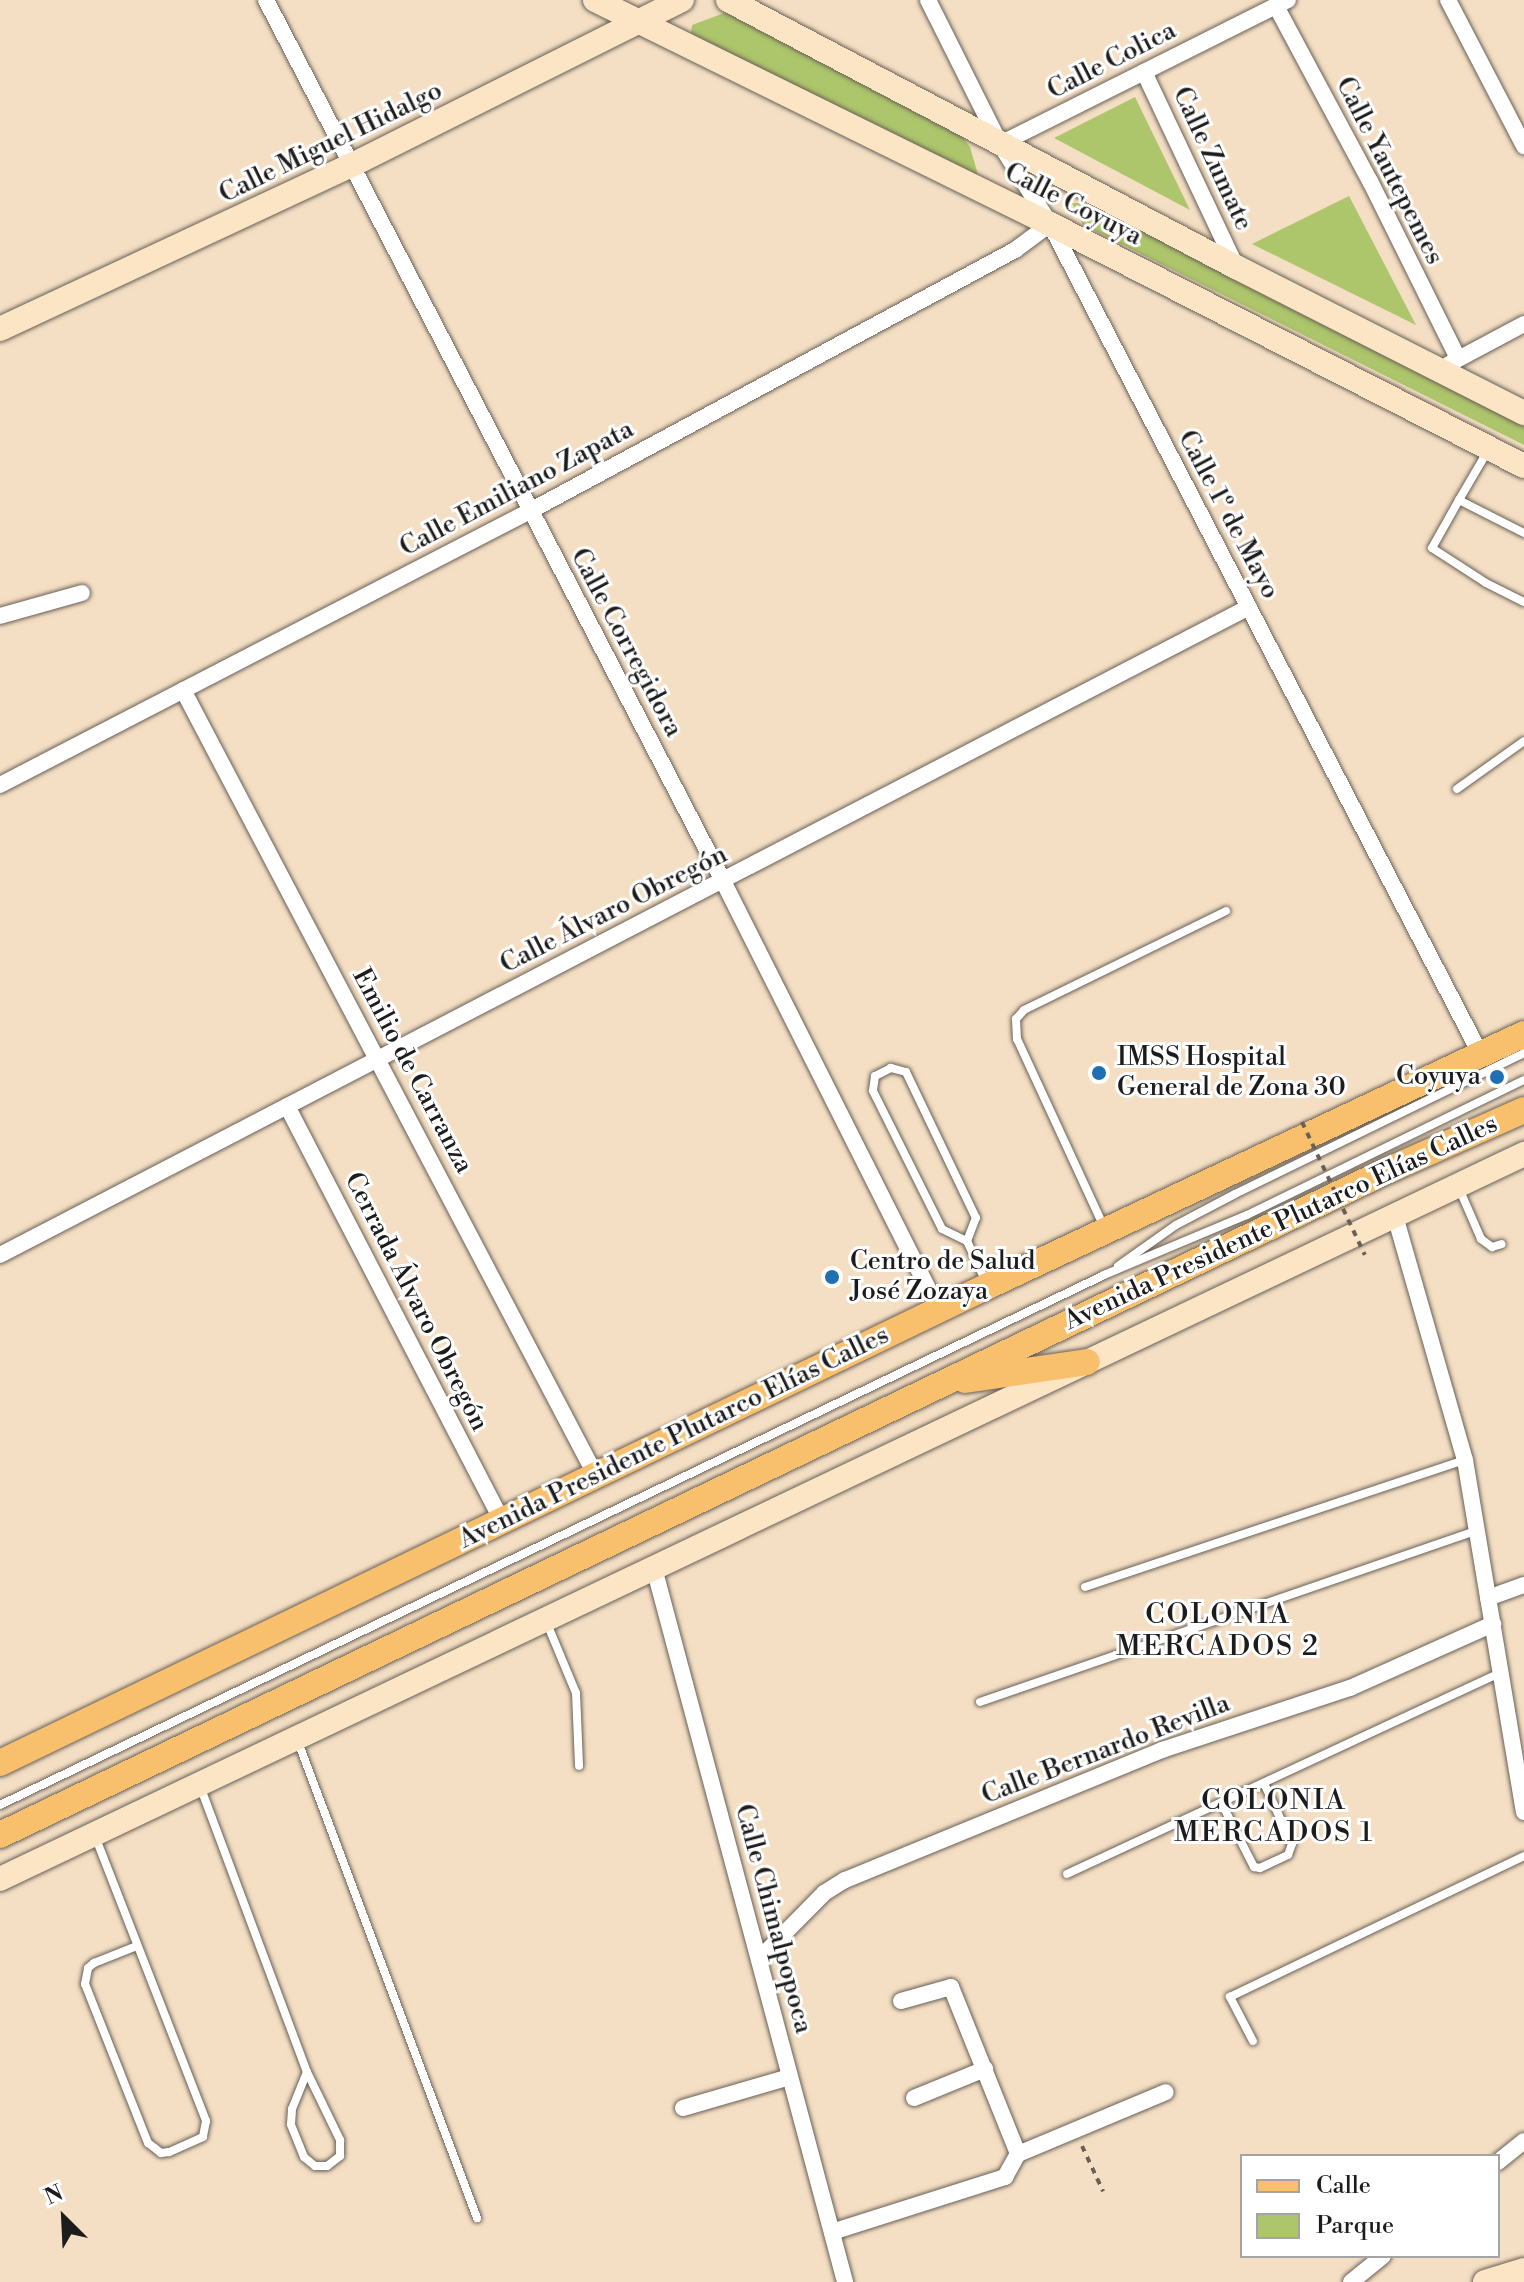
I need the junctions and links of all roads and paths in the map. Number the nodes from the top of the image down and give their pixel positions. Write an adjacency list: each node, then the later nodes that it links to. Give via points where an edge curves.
1 (266, 0): 12 (street, Calle Corregidora)
2 (595, 0): 8 (street, Calle Coyuya)
3 (682, 0): 8 (street, Calle Miguel Hidalgo)
4 (728, 0): 10 (street, Calle Coyuya)
5 (928, 0): 10 (street, Calle 1º de Mayo)
6 (1448, 0): 11 (street)
7 (1282, 3): 9 (street, Calle Colica); 17 (street, Calle Yautepemes, via 1370,181)
8 (638, 22): 12 (street, Calle Miguel Hidalgo); 13 (street, Calle Coyuya)
9 (1144, 72): 10 (street, Calle Colica); 14 (street, Calle Zumate)
10 (1000, 144): 13 (street, Calle 1º de Mayo); 14 (street, Calle Coyuya)
11 (1524, 146)
12 (352, 165): 16 (street, Calle Miguel Hidalgo); 22 (street, Calle Corregidora)
13 (1050, 224): 19 (street, Calle Coyuya); 22 (street, Calle Emiliano Zapata, via 1015,250); 26 (street, Calle 1º de Mayo)
14 (1236, 267): 17 (street, Calle Coyuya)
15 (1524, 324): 17 (street)
16 (0, 329)
17 (1448, 364): 18 (street, Calle Coyuya)
18 (1524, 413)
19 (1490, 448): 20 (street, Calle Coyuya); 21 (lane)
20 (1524, 466)
21 (1459, 500): 23 (lane); 25 (lane, via 1432,548)
22 (530, 511): 28 (street, Calle Emiliano Zapata); 32 (street, Calle Corregidora)
23 (1524, 533)
24 (82, 593): 27 (street)
25 (1524, 602)
26 (1249, 607): 32 (street, Calle Álvaro Obregón); 36 (street, Calle 1º de Mayo)
27 (0, 616)
28 (183, 690): 30 (street, Calle Emiliano Zapata); 37 (street, Emilio de Carranza)
29 (1523, 745): 31 (lane)
30 (0, 785)
31 (1457, 789)
32 (723, 881): 37 (street, Calle Álvaro Obregón); 52 (street, Calle Corregidora)
33 (1226, 911): 45 (lane, via 1024,1010 1016,1019 1017,1039)
34 (1524, 1034): 36 (main road, Avenida Presidente Plutarco Elías Calles)
35 (1524, 1053): 50 (lane, via 1176,1225)
36 (1481, 1055): 45 (main road, Avenida Presidente Plutarco Elías Calles)
37 (379, 1059): 39 (street, Calle Álvaro Obregón); 56 (street, Emilio de Carranza)
38 (1524, 1080): 50 (lane, via 1210,1232)
39 (287, 1106): 48 (street, Calle Álvaro Obregón); 57 (street, Cerrada Álvaro Obregón)
40 (1524, 1110): 54 (main road, Avenida Presidente Plutarco Elías Calles)
41 (1302, 1122): 49 (path, bridge)
42 (1524, 1154): 43 (street, Avenida Presidente Plutarco Elías Calles)
43 (1458, 1186): 44 (street, Avenida Presidente Plutarco Elías Calles); 47 (lane, via 1481,1239 1492,1247)
44 (1395, 1216): 53 (street, Avenida Presidente Plutarco Elías Calles); 55 (street)
45 (1106, 1232): 51 (main road, Avenida Presidente Plutarco Elías Calles)
46 (967, 1241): 46 (lane, via 942,1229 873,1091 875,1076 891,1068 906,1072 976,1218); 51 (lane)
47 (1502, 1244)
48 (0, 1255)
49 (1365, 1255)
50 (1104, 1275): 73 (lane)
51 (988, 1286): 52 (main road, Avenida Presidente Plutarco Elías Calles)
52 (939, 1310): 56 (main road, Avenida Presidente Plutarco Elías Calles)
53 (1087, 1362): 54 (main road); 59 (street, Avenida Presidente Plutarco Elías Calles)
54 (937, 1384): 76 (main road, Avenida Presidente Plutarco Elías Calles)
55 (1465, 1460): 58 (street); 61 (lane)
56 (596, 1476): 57 (main road, Avenida Presidente Plutarco Elías Calles)
57 (502, 1521): 68 (main road, Avenida Presidente Plutarco Elías Calles)
58 (1478, 1530): 62 (street); 66 (lane)
59 (654, 1568): 63 (street, Avenida Presidente Plutarco Elías Calles); 81 (street, Calle Chimalpopoca)
60 (1524, 1585): 62 (street)
61 (1085, 1587)
62 (1488, 1598): 64 (street)
63 (546, 1620): 67 (street, Avenida Presidente Plutarco Elías Calles); 69 (lane, via 576,1693)
64 (1493, 1624): 65 (street); 81 (street, Calle Bernardo Revilla, via 1350,1688 1162,1750 845,1880 824,1893)
65 (1503, 1672): 70 (lane); 74 (street)
66 (980, 1702)
67 (297, 1739): 71 (street, Avenida Presidente Plutarco Elías Calles); 95 (lane)
68 (0, 1763)
69 (579, 1766)
70 (1264, 1783): 72 (lane); 72 (lane, via 1292,1844 1288,1855 1274,1862 1260,1868 1251,1864)
71 (200, 1785): 75 (street, Avenida Presidente Plutarco Elías Calles); 85 (lane)
72 (1221, 1802): 78 (lane)
73 (0, 1805)
74 (1524, 1812)
75 (94, 1834): 79 (street, Avenida Presidente Plutarco Elías Calles); 80 (lane)
76 (0, 1835)
77 (1524, 1856): 83 (lane, via 1230,1997)
78 (1067, 1874)
79 (0, 1879)
80 (137, 1946): 80 (lane, via 206,2121 203,2137 169,2152 161,2153 148,2143 85,1984 94,1963)
81 (759, 1959): 86 (street, Calle Chimalpopoca)
82 (901, 2001): 84 (street, via 951,1987)
83 (1253, 2041)
84 (985, 2069): 88 (street); 92 (street)
85 (307, 2072): 85 (lane, via 340,2140 340,2156 327,2166 315,2166 304,2157 291,2124)
86 (790, 2077): 89 (street); 96 (street, Calle Chimalpopoca)
87 (1166, 2092): 90 (street)
88 (914, 2098)
89 (683, 2108)
90 (1075, 2129): 92 (street); 94 (path)
91 (1524, 2141): 93 (street)
92 (1018, 2154): 96 (street, via 1005,2177)
93 (1500, 2160)
94 (1103, 2191)
95 (477, 2218)
96 (832, 2232): 99 (street, Calle Chimalpopoca)
97 (1381, 2258): 100 (street)
98 (1524, 2270): 101 (street)
99 (845, 2282)
100 (1351, 2282)
101 (1485, 2282)

